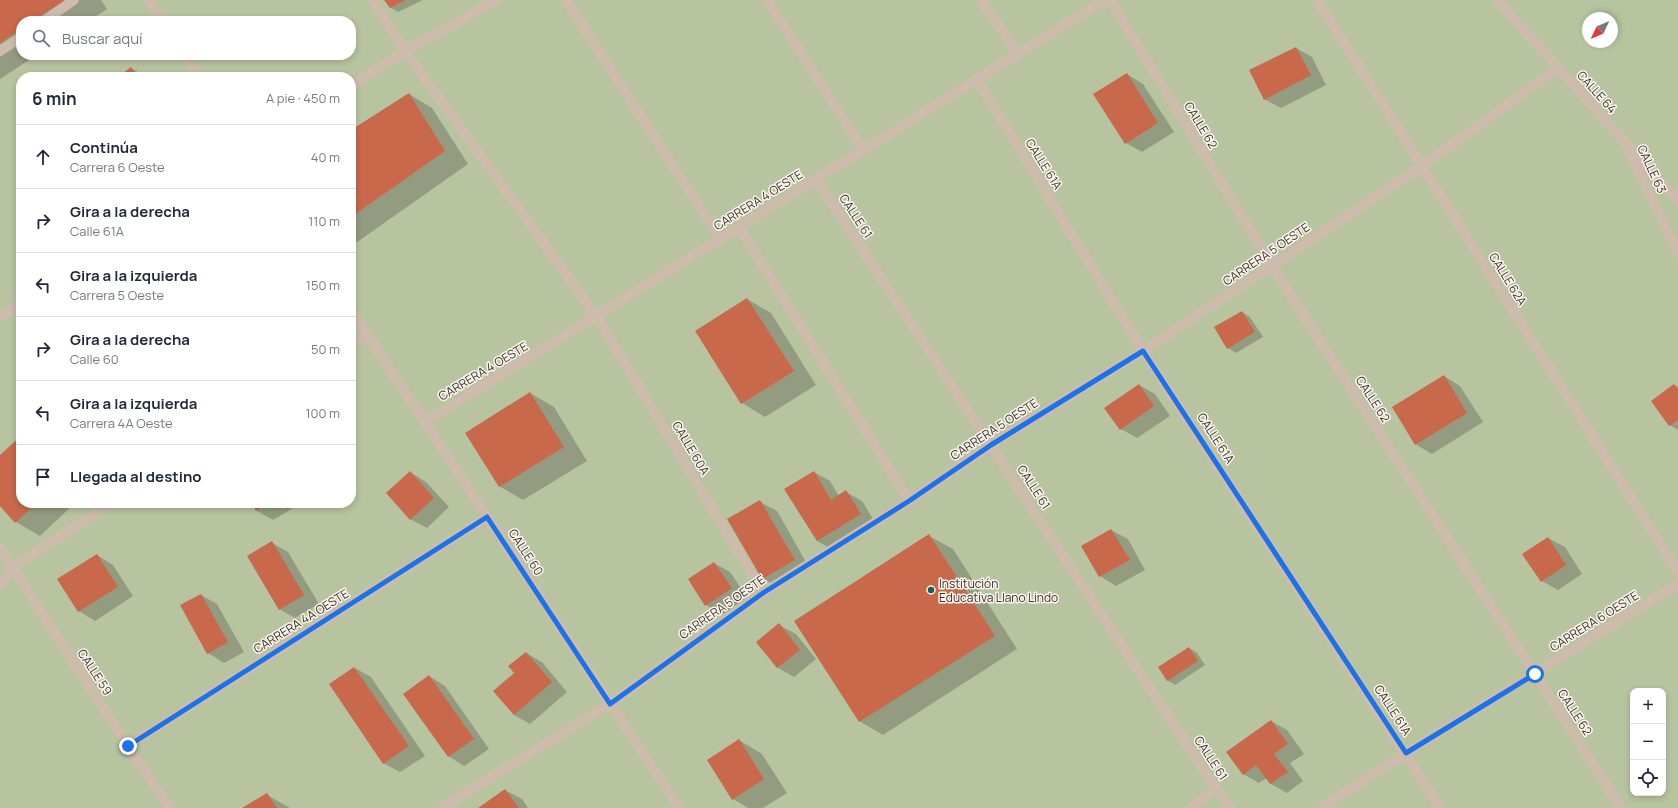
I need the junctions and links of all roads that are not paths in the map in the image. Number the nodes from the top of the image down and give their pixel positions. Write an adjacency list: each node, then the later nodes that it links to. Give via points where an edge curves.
1 (74, 0): 12 (street)
2 (148, 0): 13 (street)
3 (372, 0): 15 (street, CALLE 60A)
4 (497, 0): 15 (street)
5 (566, 0): 29 (street)
6 (767, 0): 24 (street)
7 (981, 0): 17 (street)
8 (1105, 0): 17 (street, CARRERA 4 OESTE)
9 (1110, 0): 31 (street, CALLE 62)
10 (1316, 0): 25 (street, CALLE 62A)
11 (1497, 0): 19 (street, CALLE 64)
12 (51, 16)
13 (159, 16)
14 (16, 41): 16 (street)
15 (405, 51): 22 (street); 34 (street, CALLE 60A)
16 (0, 52)
17 (1018, 53): 21 (street, CARRERA 4 OESTE)
18 (187, 60): 20 (street)
19 (1558, 68): 23 (street, CALLE 64); 25 (street, CARRERA 5 OESTE)
20 (195, 72)
21 (976, 78): 24 (street, CARRERA 4 OESTE); 38 (street, CALLE 61A)
22 (356, 83)
23 (1623, 140): 27 (street, CALLE 64); 30 (street, CALLE 63)
24 (862, 150): 26 (street, CARRERA 4 OESTE)
25 (1422, 166): 31 (street, CARRERA 5 OESTE); 46 (street, CALLE 62A)
26 (816, 179): 28 (street, CARRERA 4 OESTE); 40 (street, CALLE 61)
27 (1678, 200)
28 (739, 227): 29 (street, CARRERA 4 OESTE); 41 (street)
29 (720, 239): 34 (street, CARRERA 4 OESTE)
30 (1678, 253)
31 (1272, 266): 38 (street, CARRERA 5 OESTE); 50 (street, CALLE 62)
32 (16, 306): 33 (street)
33 (0, 317)
34 (597, 317): 39 (street, CARRERA 4 OESTE); 49 (street, CALLE 60A)
35 (356, 318): 36 (street, CALLE 60)
36 (367, 334): 37 (street); 39 (street, CALLE 60)
37 (356, 342)
38 (1143, 351): 40 (street, CARRERA 5 OESTE); 53 (street, CALLE 61A)
39 (425, 422): 43 (street, CALLE 60)
40 (991, 445): 41 (street, CARRERA 5 OESTE); 54 (street, CALLE 61)
41 (909, 501): 49 (street, CARRERA 5 OESTE)
42 (103, 508): 45 (street)
43 (487, 517): 51 (street, CALLE 60); 52 (street, CARRERA 4A OESTE)
44 (0, 549): 45 (street, CALLE 59)
45 (12, 568): 48 (street); 52 (street, CALLE 59)
46 (1678, 572)
47 (1678, 584): 50 (street, CARRERA 6 OESTE)
48 (0, 585)
49 (763, 593): 51 (street, CARRERA 5 OESTE)
50 (1535, 674): 53 (street, CARRERA 6 OESTE); 62 (street, CALLE 62)
51 (610, 704): 56 (street, CARRERA 5 OESTE); 57 (street, CALLE 60)
52 (128, 746): 55 (street, CALLE 59)
53 (1406, 753): 60 (street, CARRERA 6 OESTE); 61 (street, CALLE 61A)
54 (1216, 789): 58 (street); 59 (street, CALLE 61)
55 (170, 808)
56 (441, 808)
57 (678, 808)
58 (1190, 808)
59 (1230, 808)
60 (1321, 808)
61 (1440, 808)
62 (1621, 808)

